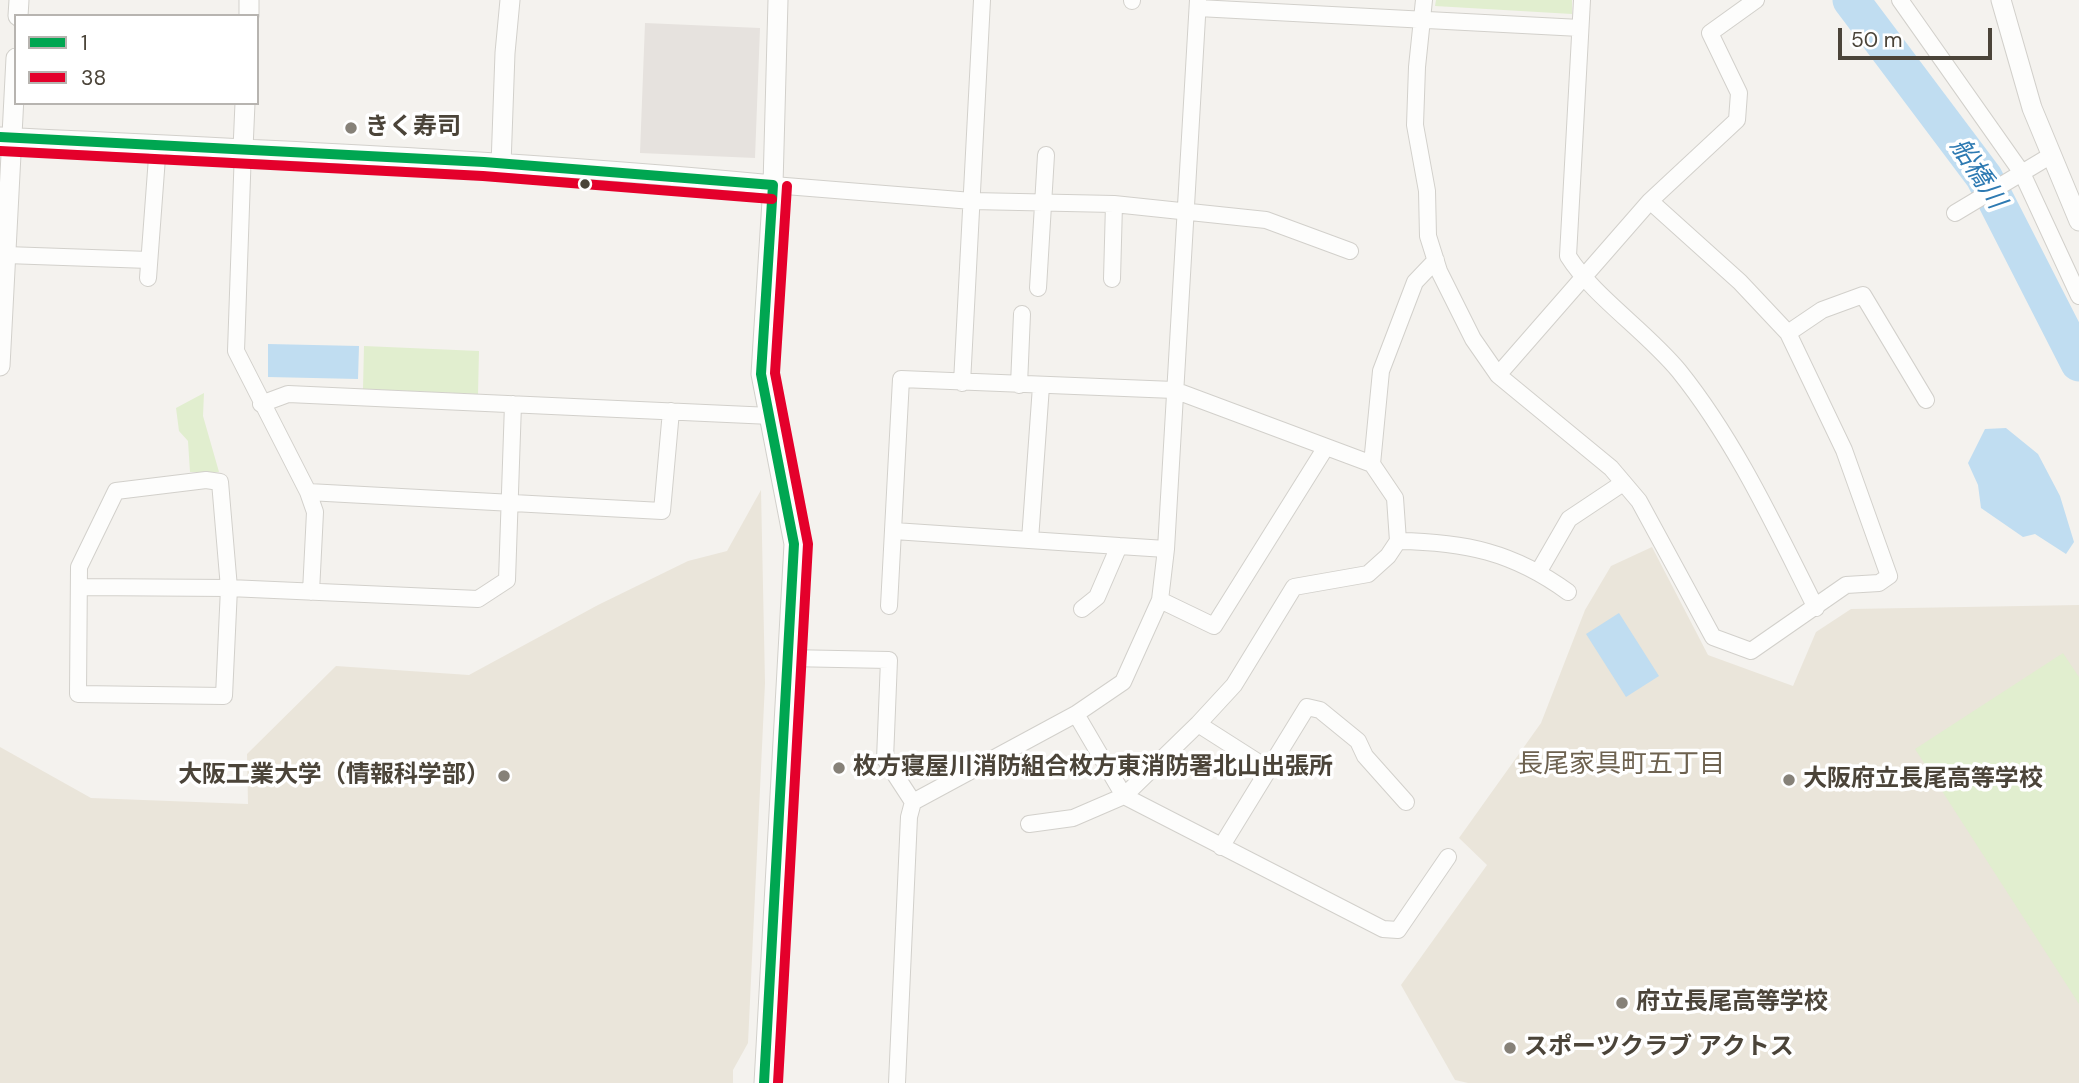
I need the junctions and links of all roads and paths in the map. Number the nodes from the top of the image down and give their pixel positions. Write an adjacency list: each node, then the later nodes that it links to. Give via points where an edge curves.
1 (510, 0): 19 (street)
2 (778, 0): 21 (street)
3 (982, 0): 22 (street)
4 (1424, 0): 10 (street)
5 (1582, 0): 11 (street)
6 (1756, 0): 23 (street, via 1710,33 1739,93 1737,120)
7 (1900, 0): 20 (street)
8 (2001, 0): 18 (street)
9 (1198, 4): 10 (street); 26 (street)
10 (1423, 20): 11 (street); 32 (street, via 1416,125 1427,191 1428,236)
11 (1580, 28): 34 (street, via 1568,256)
12 (14, 74): 14 (street)
13 (245, 105): 16 (street)
14 (6, 138): 15 (street); 30 (street)
15 (158, 145): 16 (street); 31 (street)
16 (243, 149): 19 (street); 48 (street, via 236,351)
17 (1046, 155): 24 (street)
18 (2050, 156): 20 (street); 28 (street)
19 (501, 165): 21 (street)
20 (2016, 176): 27 (street); 38 (street)
21 (773, 185): 22 (street); 51 (street, via 761,374)
22 (972, 201): 24 (street); 43 (street)
23 (1650, 201): 34 (street); 40 (street, via 1740,282)
24 (1043, 203): 25 (street); 37 (street)
25 (1114, 204): 26 (street); 36 (street)
26 (1187, 213): 29 (street, via 1266,220); 46 (street)
27 (1955, 213)
28 (2079, 221)
29 (1350, 251)
30 (6, 255): 31 (street); 35 (street)
31 (149, 260): 33 (street)
32 (1436, 260): 42 (street, via 1473,339); 53 (street, via 1415,282 1381,371)
33 (148, 278)
34 (1582, 278): 42 (street); 69 (street, via 1639,328 1679,372 1745,471)
35 (2, 279): 41 (street)
36 (1112, 279)
37 (1038, 289)
38 (2079, 296)
39 (1022, 314): 44 (street)
40 (1788, 333): 47 (street, via 1822,310 1863,295); 69 (street, via 1844,450 1889,576 1879,583 1846,585)
41 (0, 366)
42 (1498, 375): 54 (street, via 1611,468)
43 (962, 383): 44 (street); 57 (street, via 901,379)
44 (1019, 385): 45 (street)
45 (1041, 386): 46 (street); 58 (street)
46 (1174, 390): 52 (street); 61 (street)
47 (1926, 400)
48 (261, 404): 49 (street, via 288,394); 55 (street)
49 (513, 404): 50 (street); 56 (street)
50 (671, 411): 51 (street); 56 (street, via 662,511)
51 (771, 416): 71 (street, via 794,544)
52 (1326, 447): 53 (street); 67 (street, via 1214,626)
53 (1372, 464): 59 (street, via 1395,498)
54 (1623, 483): 62 (street, via 1569,519); 69 (street, via 1639,501 1713,637 1751,651)
55 (308, 492): 56 (street); 65 (street, via 315,512)
56 (510, 503): 65 (street, via 507,580 478,598)
57 (894, 531): 58 (street); 68 (street)
58 (1030, 540): 60 (street)
59 (1398, 541): 62 (street, via 1472,545); 73 (street, via 1368,574 1294,587 1234,685)
60 (1119, 546): 61 (street); 70 (street, via 1097,597)
61 (1166, 549): 67 (street)
62 (1539, 571): 66 (street)
63 (80, 587): 64 (street); 64 (street, via 79,566 116,491 206,480 220,482); 64 (street, via 78,694 224,696)
64 (229, 588): 65 (street)
65 (311, 592)
66 (1568, 592)
67 (1160, 600): 72 (street, via 1123,682)
68 (890, 606)
69 (1816, 608)
70 (1082, 609)
71 (787, 658): 76 (street, via 889,660 885,759); 81 (street)
72 (1076, 713): 75 (street); 76 (street)
73 (1198, 724): 74 (street); 75 (street)
74 (1267, 768): 77 (street, via 1307,707 1320,710 1357,741); 79 (street)
75 (1124, 796): 78 (street, via 1073,818); 79 (street)
76 (913, 802): 82 (street)
77 (1406, 802)
78 (1029, 824)
79 (1221, 847): 80 (street, via 1383,929 1398,930)
80 (1448, 857)
81 (765, 1083)
82 (897, 1083)

